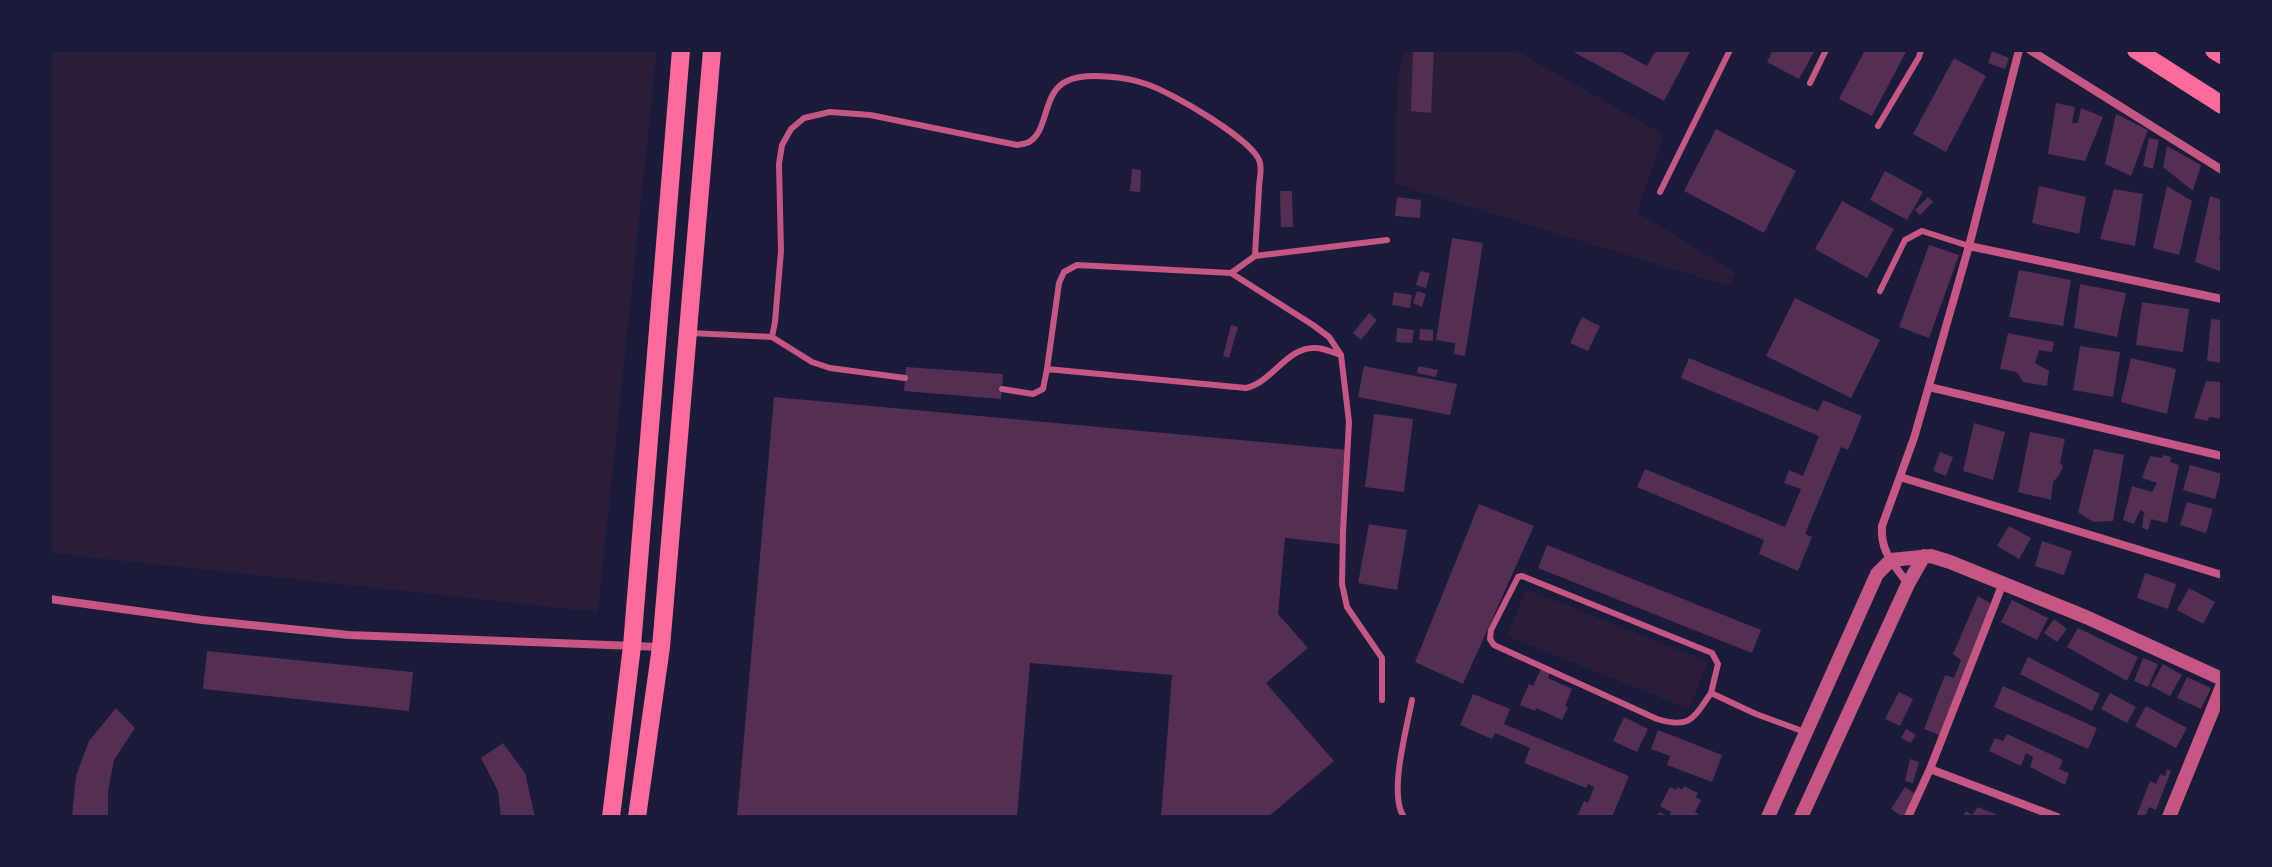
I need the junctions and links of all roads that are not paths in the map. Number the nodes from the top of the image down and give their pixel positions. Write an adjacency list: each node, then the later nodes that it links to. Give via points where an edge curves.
1 (681, 50): 37 (highway)
2 (712, 50): 22 (highway)
3 (1730, 50): 15 (lane)
4 (1826, 50): 11 (lane)
5 (1921, 50): 13 (lane)
6 (2019, 50): 17 (street)
7 (2030, 50): 14 (street)
8 (2136, 50): 12 (highway)
9 (2214, 50): 10 (highway)
10 (2222, 55)
11 (1810, 83)
12 (2222, 105)
13 (1878, 126)
14 (2222, 170)
15 (1660, 192)
16 (1387, 240): 18 (lane)
17 (1969, 246): 20 (lane, via 1922,231 1905,240); 21 (street); 27 (street)
18 (1255, 256): 19 (lane); 23 (lane, via 1261,162 1230,132 1143,83 1094,76 1062,83 1037,135 1017,145 870,115 817,114 791,129 782,145 781,251)
19 (1231, 273): 24 (lane, via 1321,331); 25 (lane, via 1077,265 1064,272 1059,283)
20 (1880, 291)
21 (2222, 299)
22 (688, 333): 23 (lane); 38 (highway)
23 (772, 337): 26 (lane, via 830,368)
24 (1341, 355): 25 (lane, via 1316,348 1297,351 1257,385 1246,388); 42 (lane, via 1349,422 1342,584 1347,607 1382,658)
25 (1047, 369): 28 (lane, via 1043,389 1033,394)
26 (905, 378)
27 (1929, 387): 29 (street); 30 (street)
28 (1002, 389)
29 (2222, 456)
30 (1900, 477): 32 (street, via 1882,526 1881,541); 33 (street)
31 (1924, 556): 32 (street); 34 (street); 35 (street)
32 (1891, 560): 35 (street); 44 (street, via 1877,574)
33 (2222, 575)
34 (2003, 583): 39 (street); 45 (street)
35 (1908, 584): 50 (street)
36 (50, 599): 37 (street, via 349,635)
37 (632, 646): 38 (street); 46 (highway)
38 (661, 647): 47 (highway)
39 (2222, 679)
40 (2222, 687): 53 (street)
41 (1711, 693): 41 (lane, via 1718,664 1712,653 1522,576 1491,630 1494,645 1668,722 1692,720); 44 (lane)
42 (1382, 700)
43 (1412, 700): 48 (lane, via 1397,787)
44 (1805, 732): 49 (street)
45 (1930, 769): 51 (street); 52 (street)
46 (611, 817)
47 (637, 817)
48 (1404, 817)
49 (1768, 817)
50 (1801, 817)
51 (1908, 817)
52 (2057, 817)
53 (2169, 817)

